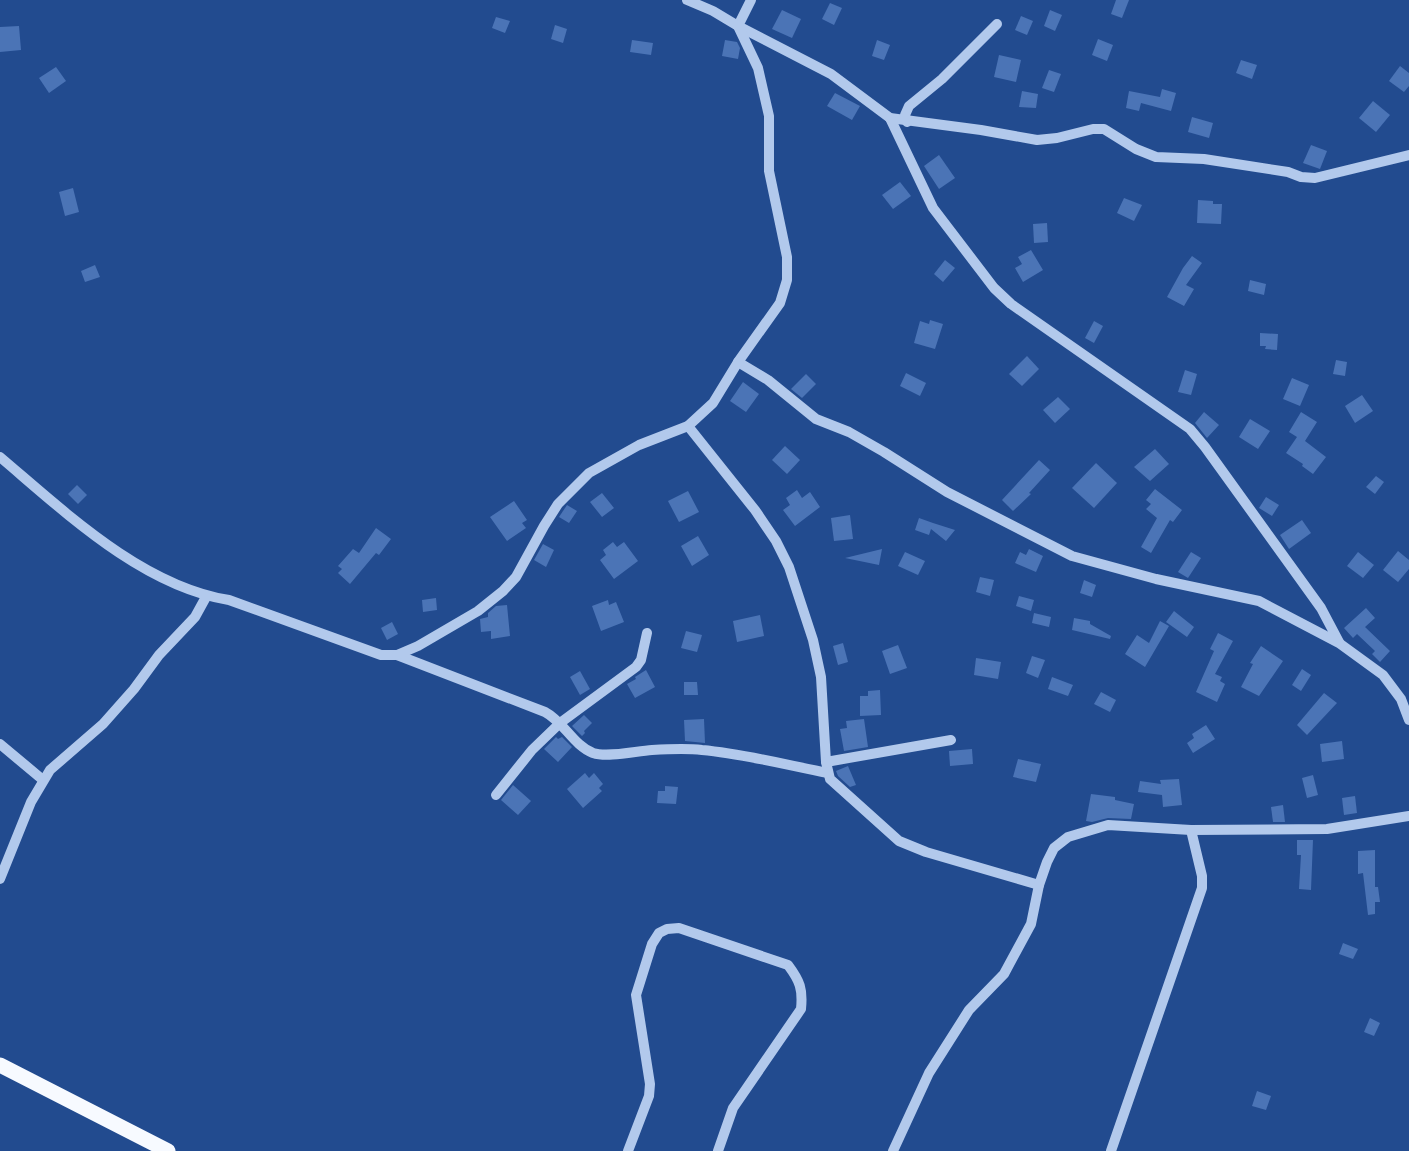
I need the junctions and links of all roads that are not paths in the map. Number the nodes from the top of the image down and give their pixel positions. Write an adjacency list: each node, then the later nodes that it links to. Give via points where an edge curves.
1 (687, 0): 4 (street)
2 (751, 0): 4 (street)
3 (997, 24): 6 (street, via 909,106)
4 (738, 26): 5 (street, via 831,74); 8 (street, via 758,68 769,117 769,171 787,257 787,280 780,303)
5 (890, 118): 6 (street); 13 (street, via 933,208 994,288 1011,304 1190,429 1321,608)
6 (907, 122): 7 (street, via 1037,140 1104,129 1156,157 1204,159 1315,178)
7 (1409, 155)
8 (738, 362): 9 (street, via 713,403); 13 (street, via 768,380 816,419 849,432 947,492 1072,556 1259,601)
9 (688, 426): 14 (street, via 639,445 589,473 558,504 516,577 503,591 478,611); 19 (street, via 755,510 789,567 821,677)
10 (0, 457): 11 (street, via 114,549 145,569)
11 (206, 597): 14 (street, via 229,600 381,655); 20 (street, via 195,617 103,724)
12 (647, 633): 16 (street, via 636,668)
13 (1340, 643): 15 (street, via 1383,675 1401,699)
14 (398, 655): 16 (street, via 545,712)
15 (1409, 720)
16 (560, 723): 19 (street, via 578,744 602,755 701,750); 21 (street)
17 (951, 740): 19 (street)
18 (0, 744): 20 (street)
19 (827, 768): 25 (street, via 830,780 899,841)
20 (43, 780): 24 (street)
21 (496, 795)
22 (1409, 816): 23 (street, via 1328,829)
23 (1191, 830): 25 (street, via 1108,825 1068,837 1054,848); 31 (street, via 1202,888)
24 (0, 879)
25 (1039, 885): 30 (street, via 1026,934 1004,974 969,1010 929,1073)
26 (0, 1065): 27 (main road)
27 (168, 1151)
28 (628, 1151): 29 (street, via 649,1096 636,995 659,933 679,928 788,965 798,978 802,993 801,1009 733,1108)
29 (718, 1151)
30 (893, 1151)
31 (1111, 1151)

